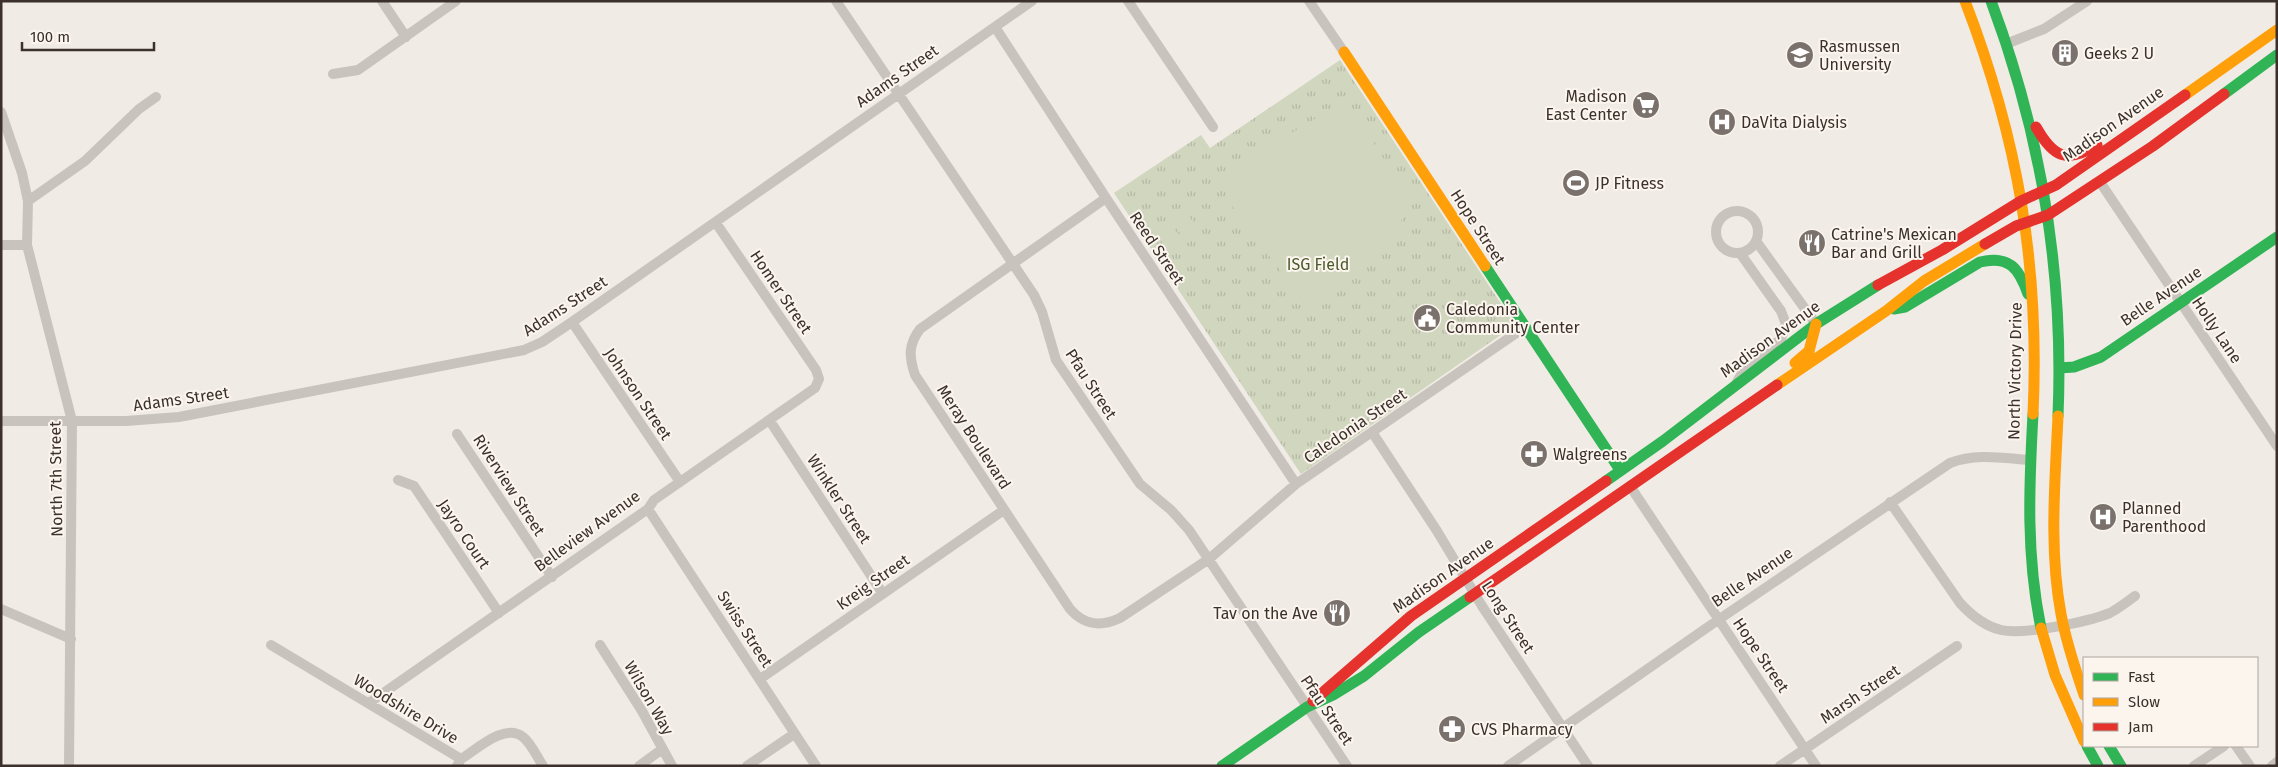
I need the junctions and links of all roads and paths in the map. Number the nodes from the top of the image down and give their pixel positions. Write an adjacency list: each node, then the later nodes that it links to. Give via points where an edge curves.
1 (382, 1): 12 (street)
2 (456, 1): 12 (street)
3 (836, 1): 19 (street, Pfau Street)
4 (1032, 1): 10 (street, Adams Street)
5 (1128, 1): 22 (street)
6 (1309, 1): 14 (street, Hope Street)
7 (1965, 1): 27 (main road, North Victory Drive, via 1994,79)
8 (1991, 1): 13 (main road)
9 (2087, 1): 13 (street, via 2044,29)
10 (995, 27): 19 (street, Adams Street); 25 (street, Reed Street)
11 (2277, 30): 18 (main road, Madison Avenue)
12 (406, 37): 16 (street, via 358,70)
13 (2006, 44): 17 (main road)
14 (1344, 52): 42 (main road, Hope Street)
15 (2277, 55): 23 (main road, Madison Avenue)
16 (332, 74)
17 (2022, 91): 18 (main road, via 2044,142 2059,155 2071,157 2082,155 2145,112); 24 (main road)
18 (2188, 91): 24 (main road, Madison Avenue)
19 (898, 94): 29 (street, Adams Street); 36 (street, Pfau Street)
20 (156, 97): 26 (street, via 85,161)
21 (1, 112): 26 (street, North 7th Street)
22 (1213, 127)
23 (2100, 182): 28 (main road, Madison Avenue); 37 (street, Holly Lane)
24 (2044, 192): 27 (main road, Madison Avenue); 28 (main road)
25 (1106, 198): 36 (street, Meray Boulevard); 58 (street, Reed Street)
26 (28, 201): 33 (street, North 7th Street)
27 (2021, 201): 30 (main road, North Victory Drive); 41 (main road, Madison Avenue)
28 (2048, 215): 30 (main road, Madison Avenue); 43 (main road, via 2056,281)
29 (716, 223): 40 (street, Adams Street); 44 (street, Homer Street)
30 (2025, 223): 38 (main road, Madison Avenue, via 1924,281); 39 (main road, North Victory Drive)
31 (2277, 238): 37 (main road, Belle Avenue)
32 (1756, 241): 35 (street, via 1750,249); 35 (street, via 1758,224 1750,214 1737,210 1724,215 1717,225 1717,238 1723,248); 41 (street)
33 (28, 245): 34 (street); 49 (street, North 7th Street)
34 (1, 246)
35 (1740, 253): 45 (street, via 1782,310 1786,324 1781,339 1746,366)
36 (1013, 262): 62 (street, Meray Boulevard, via 920,329 911,341 911,364 916,376); 63 (street, Pfau Street, via 1042,312 1050,345 1060,366 1140,484 1171,510)
37 (2180, 302): 43 (main road, Belle Avenue, via 2101,357 2074,367); 53 (street, Holly Lane)
38 (1886, 310): 39 (main road, via 1905,307 1980,262 1996,259 2018,271); 52 (main road, Madison Avenue)
39 (2033, 310): 54 (main road, North Victory Drive)
40 (572, 322): 49 (street, Adams Street, via 542,342 507,355 179,417); 57 (street, Johnson Street)
41 (1816, 324): 45 (main road, Madison Avenue); 52 (main road, via 1812,343 1803,357)
42 (1525, 327): 50 (street, Caledonia Street); 55 (main road, Hope Street)
43 (2059, 368): 72 (main road, via 2052,535)
44 (819, 379): 48 (street, Belleview Avenue, via 815,388)
45 (1737, 383): 46 (main road, Madison Avenue)
46 (1702, 411): 55 (main road, Madison Avenue); 59 (main road, via 1680,436 1638,469)
47 (1, 420): 49 (street, Adams Street)
48 (770, 420): 57 (street, Belleview Avenue); 66 (street, Winkler Street)
49 (72, 421): 74 (street, North 7th Street)
50 (1372, 432): 58 (street, Caledonia Street); 65 (street, Long Street)
51 (457, 434): 64 (street, Riverview Street)
52 (1700, 437): 59 (main road, Madison Avenue)
53 (2277, 446)
54 (2029, 460): 60 (street, Belle Avenue, via 1964,458 1950,463); 73 (main road, North Victory Drive, via 2030,557)
55 (1620, 470): 65 (main road, Madison Avenue)
56 (398, 480): 70 (street, Jayro Court, via 414,486)
57 (680, 482): 61 (street, Belleview Avenue, via 654,500)
58 (1296, 484): 63 (street, Caledonia Street)
59 (1630, 486): 67 (main road, Madison Avenue); 71 (street, Hope Street)
60 (1890, 502): 71 (street, Belle Avenue); 73 (street, via 1966,610 2000,630)
61 (648, 509): 64 (street, Belleview Avenue); 78 (street, Swiss Street)
62 (1004, 510): 63 (street, Meray Boulevard, via 1070,609 1078,618 1093,624 1106,624 1120,618); 66 (street, Kreig Street)
63 (1209, 558): 81 (street, Pfau Street)
64 (552, 577): 70 (street, Belleview Avenue)
65 (1466, 579): 67 (street, Long Street); 81 (main road, Madison Avenue, via 1387,635)
66 (883, 594): 78 (street, Kreig Street)
67 (1475, 594): 81 (main road, Madison Avenue, via 1364,676 1333,696); 82 (street, Long Street)
68 (2135, 596): 72 (street, via 2108,613)
69 (1, 609): 74 (street)
70 (499, 613): 80 (street, Belleview Avenue)
71 (1718, 620): 82 (street, Belle Avenue); 89 (street, Hope Street)
72 (2062, 624): 73 (street); 79 (main road)
73 (2041, 628): 84 (main road, North Victory Drive, via 2061,692)
74 (72, 639): 94 (street, North 7th Street)
75 (271, 645): 80 (street, Woodshire Drive)
76 (600, 645): 90 (street, Wilson Way, via 642,711)
77 (1957, 646): 89 (street, Marsh Street)
78 (760, 679): 83 (street, Swiss Street)
79 (2083, 692)
80 (369, 703): 92 (street, Woodshire Drive)
81 (1307, 707): 100 (main road, Madison Avenue); 101 (street, Pfau Street)
82 (1563, 728): 102 (street, Belle Avenue); 103 (street, Long Street)
83 (794, 734): 98 (street); 99 (street, Swiss Street)
84 (2083, 739)
85 (2087, 747): 93 (main road)
86 (2110, 747): 106 (main road)
87 (2222, 747): 107 (street)
88 (2237, 747): 108 (street)
89 (1805, 749): 104 (street, Marsh Street); 105 (street, Hope Street)
90 (661, 750): 96 (street); 97 (street, Wilson Way)
91 (2277, 762): 109 (street)
92 (459, 763): 95 (street, Woodshire Drive, via 501,734 513,732 523,737)
93 (2099, 765)
94 (69, 766)
95 (543, 766)
96 (639, 766)
97 (672, 766)
98 (747, 766)
99 (816, 766)
100 (1222, 766)
101 (1347, 766)
102 (1508, 766)
103 (1588, 766)
104 (1780, 766)
105 (1816, 766)
106 (2121, 766)
107 (2194, 766)
108 (2250, 766)
109 (2272, 766)

